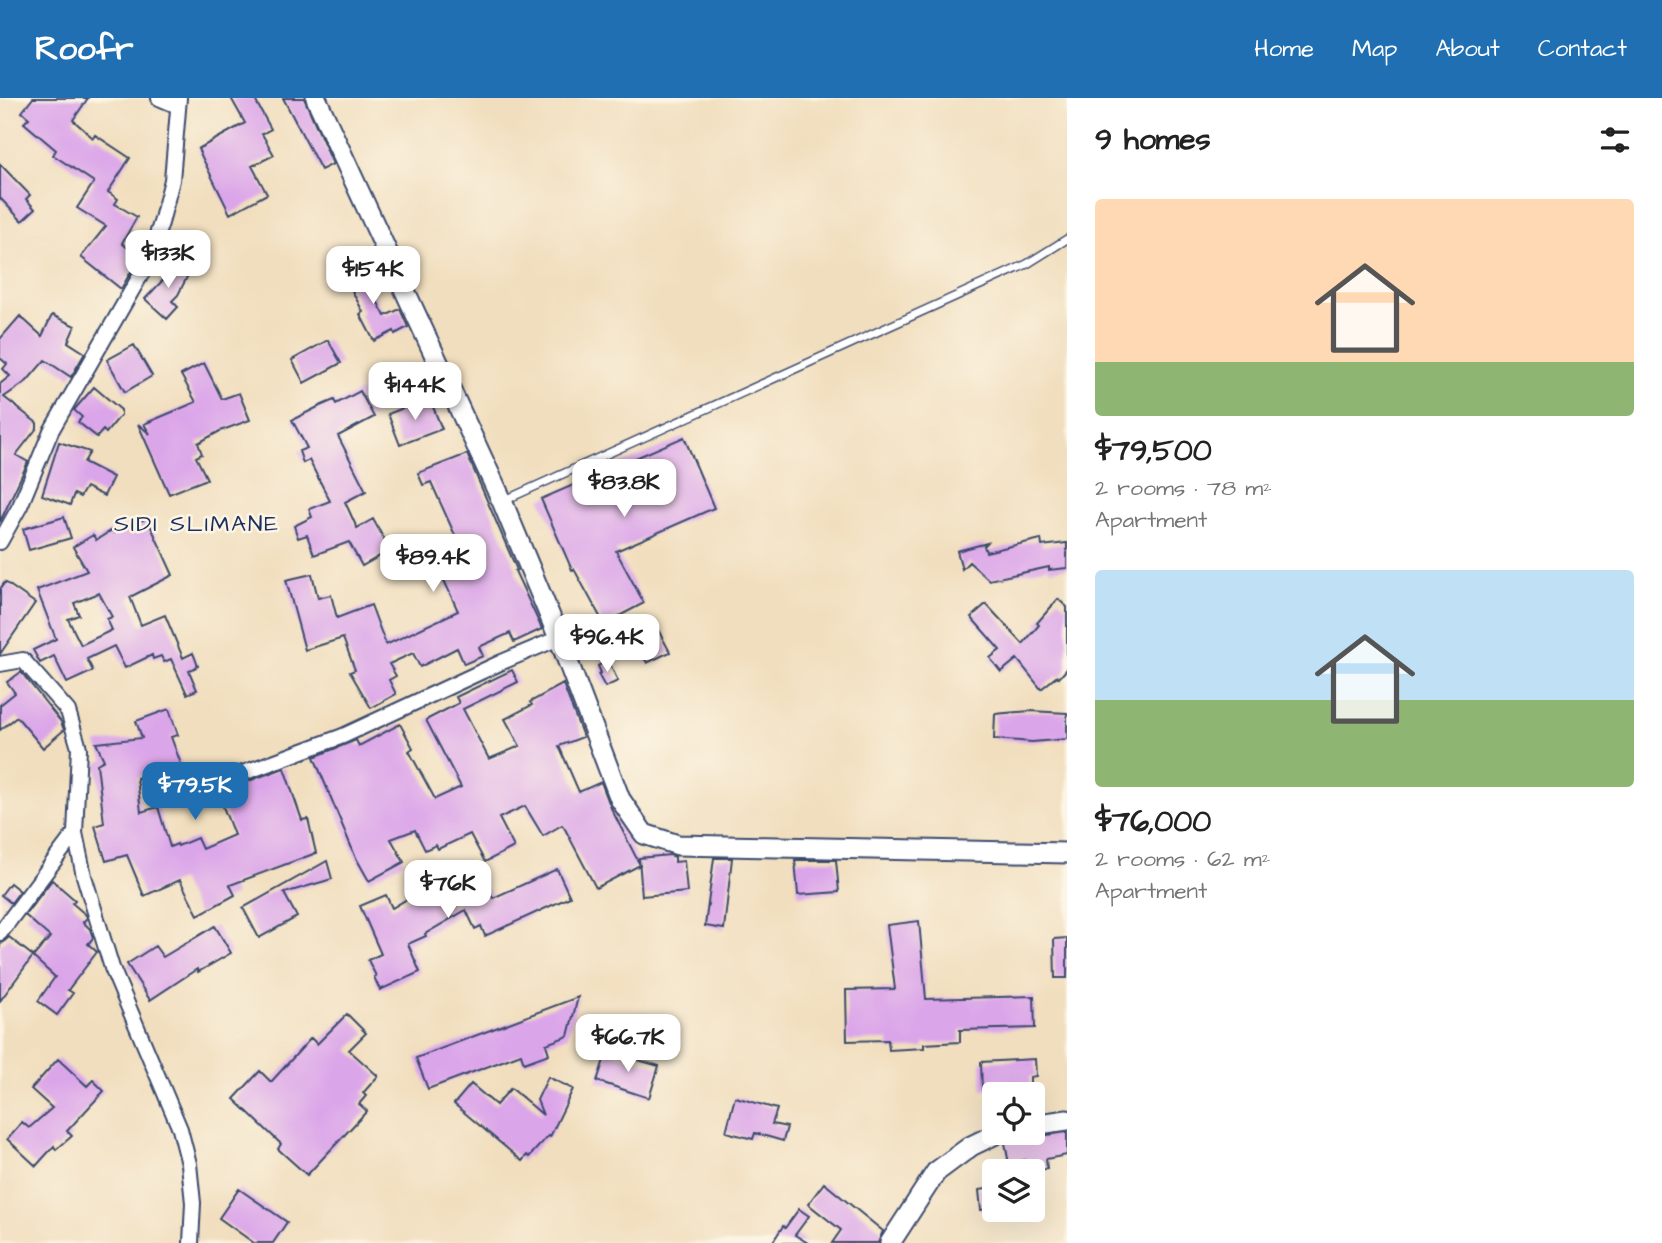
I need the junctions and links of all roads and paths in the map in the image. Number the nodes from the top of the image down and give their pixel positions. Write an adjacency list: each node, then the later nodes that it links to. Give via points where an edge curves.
1 (159, 98): 3 (street)
2 (316, 98): 5 (main road)
3 (179, 102): 6 (street, via 172,180 147,264 51,430)
4 (1067, 239): 5 (lane, via 1027,264)
5 (502, 501): 7 (main road)
6 (0, 542)
7 (559, 638): 9 (street, via 343,736); 11 (main road, via 620,799 644,834 678,845)
8 (0, 664): 10 (street, via 23,660 68,711 79,748)
9 (235, 776)
10 (75, 833): 12 (street); 16 (street, via 112,968 180,1129 193,1203)
11 (1067, 853)
12 (0, 933)
13 (1067, 1120): 14 (main road)
14 (1045, 1123)
15 (982, 1141): 17 (main road, via 936,1172)
16 (191, 1243)
17 (890, 1243)

